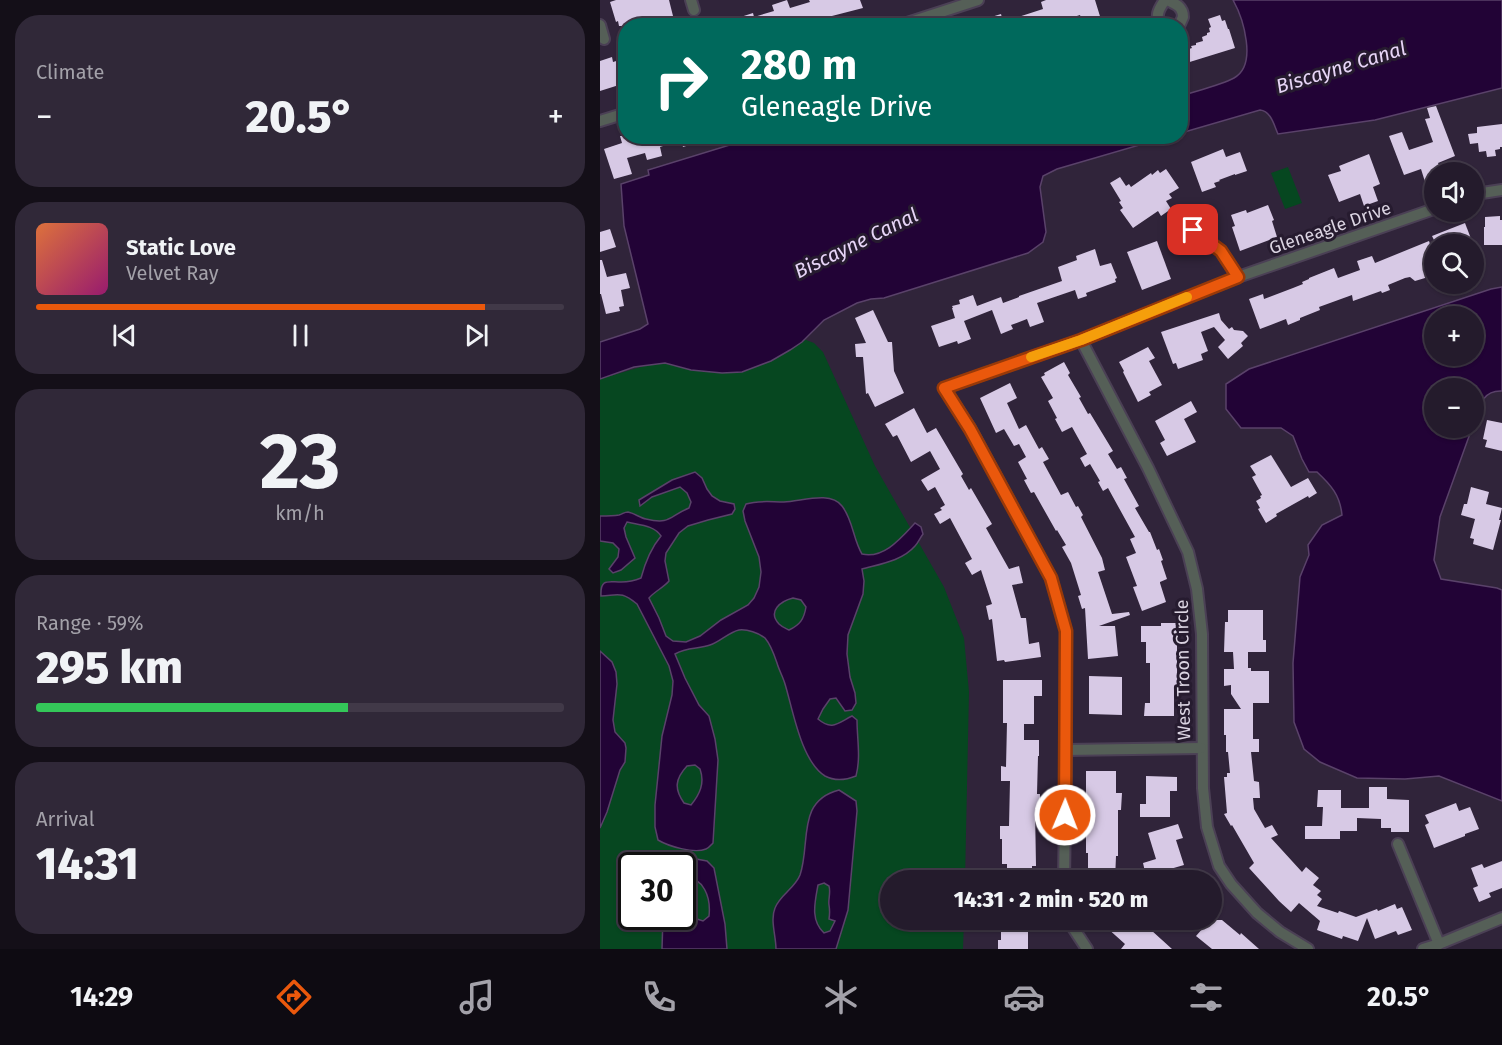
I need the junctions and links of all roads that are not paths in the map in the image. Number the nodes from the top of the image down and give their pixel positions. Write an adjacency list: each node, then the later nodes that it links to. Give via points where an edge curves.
1 (978, 0): 3 (street)
2 (1166, 0): 4 (street); 5 (street, via 1178,5)
3 (923, 18)
4 (1158, 18)
5 (1183, 18)
6 (600, 25): 7 (street)
7 (604, 39)
8 (618, 115): 9 (street)
9 (600, 121)
10 (1502, 190): 11 (street)
11 (1484, 192)
12 (1424, 212): 14 (street, Gleneagle Drive)
13 (1193, 230): 14 (street, via 1221,251)
14 (1238, 277): 15 (street, Gleneagle Drive)
15 (1081, 340): 16 (street, West Troon Circle, via 1188,552 1202,634); 17 (street, Gleneagle Drive, via 944,388 1051,578 1066,631)
16 (1201, 748): 17 (street); 24 (street, West Troon Circle, via 1207,827 1219,866 1257,913)
17 (1066, 750): 19 (street)
18 (1398, 844): 22 (street)
19 (1064, 870)
20 (1502, 918): 22 (street)
21 (1075, 930): 23 (street)
22 (1439, 944): 25 (street)
23 (1087, 949)
24 (1308, 949)
25 (1423, 949)

